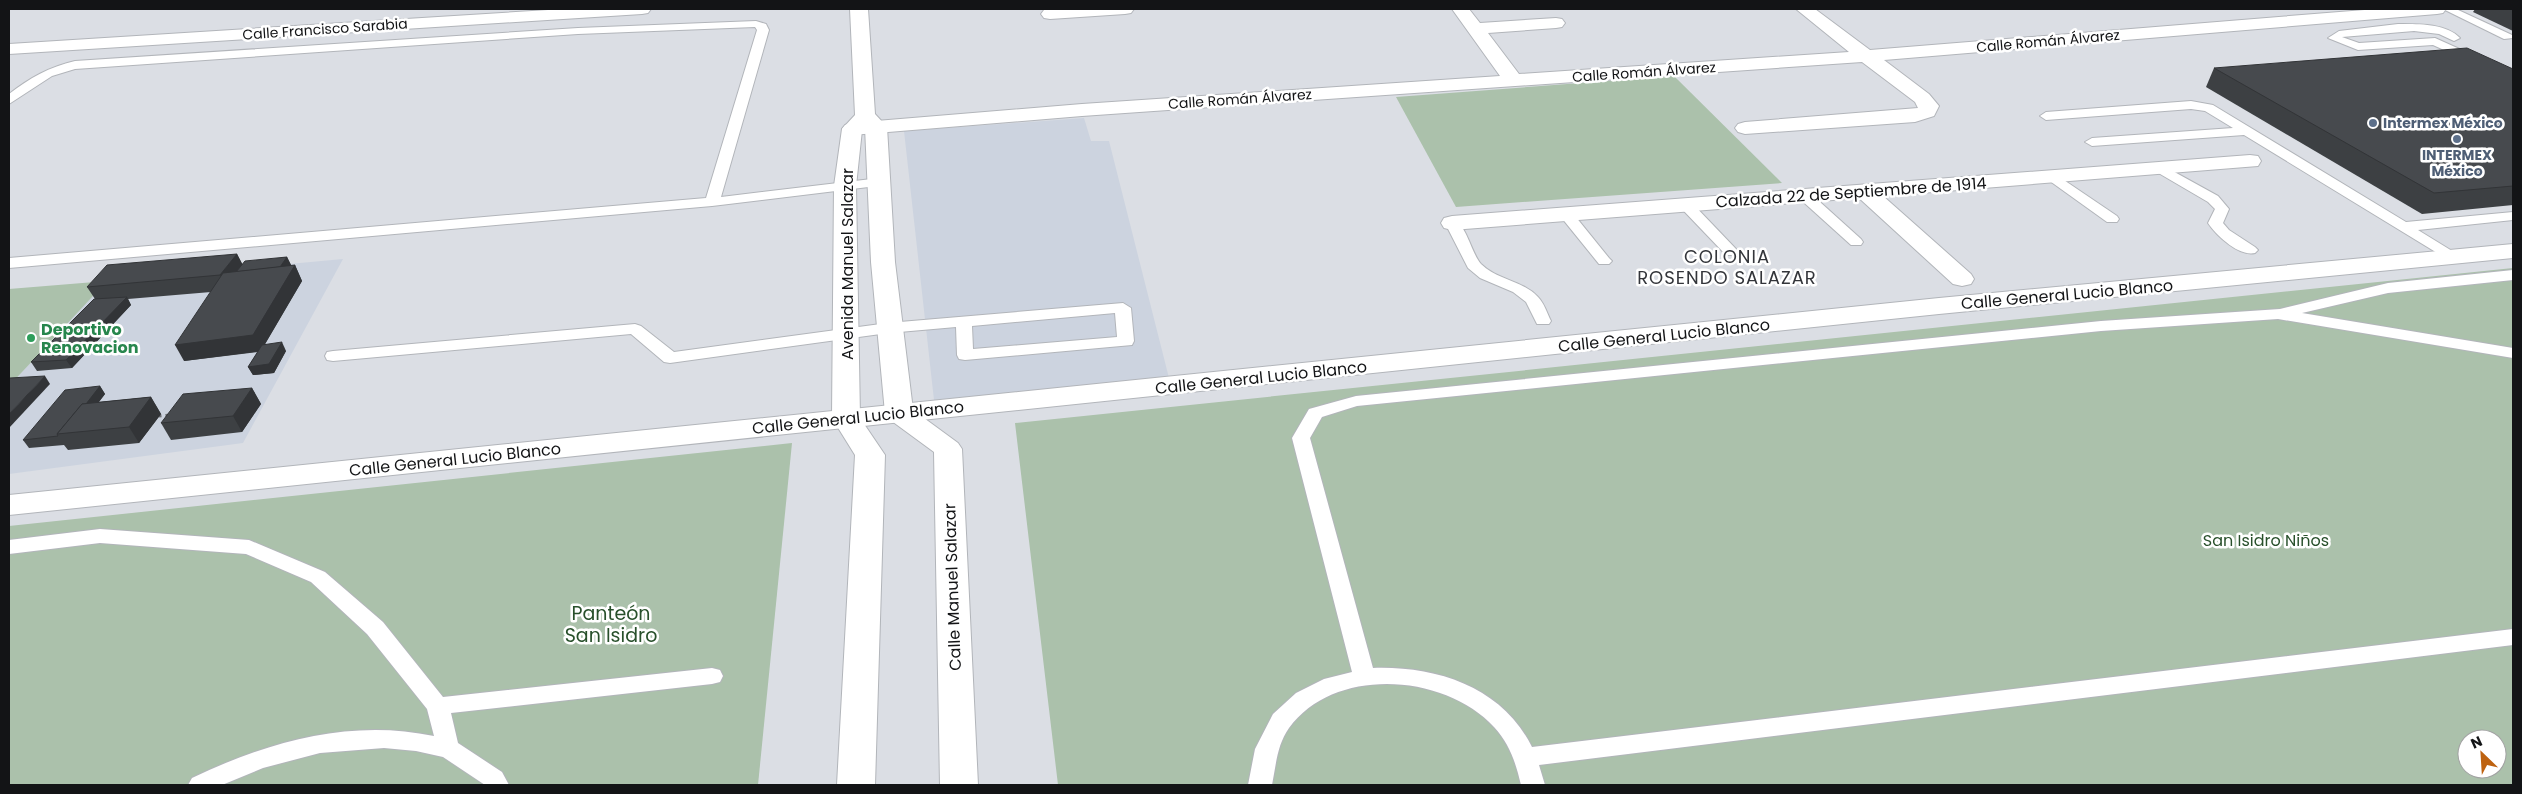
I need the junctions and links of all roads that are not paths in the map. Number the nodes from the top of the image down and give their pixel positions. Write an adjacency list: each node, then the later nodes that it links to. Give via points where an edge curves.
1 (642, 9): 8 (street, Calle Francisco Sarabia)
2 (860, 9): 22 (street, Avenida Manuel Salazar)
3 (1125, 9): 9 (street)
4 (1460, 9): 12 (street)
5 (1804, 9): 17 (street)
6 (2436, 9): 17 (street, Calle Román Álvarez)
7 (2448, 9): 14 (lane)
8 (558, 11): 10 (street, Calle Francisco Sarabia); 13 (lane)
9 (1050, 14)
10 (428, 16): 16 (street, Calle Francisco Sarabia)
11 (1556, 23): 12 (street)
12 (1475, 29): 19 (street)
13 (546, 33): 20 (lane, via 75,65 41,75); 33 (lane, via 747,23 762,26)
14 (2508, 37)
15 (2435, 42): 15 (lane, via 2454,38 2436,29 2419,27 2339,34 2334,38 2358,47); 18 (lane)
16 (9, 49)
17 (1868, 56): 19 (street, Calle Román Álvarez); 23 (street, via 1922,98 1929,106 1927,112 1915,116)
18 (2513, 77)
19 (1514, 81): 22 (street, Calle Román Álvarez)
20 (9, 100)
21 (2046, 116): 24 (lane, via 2200,106 2217,111)
22 (865, 124): 29 (street, Avenida Manuel Salazar); 30 (street, Avenida Manuel Salazar)
23 (1745, 128)
24 (2249, 131): 25 (lane); 39 (lane)
25 (2092, 142)
26 (2250, 161): 27 (street, Calzada 22 de Septiembre de 1914)
27 (2160, 168): 28 (street, Calzada 22 de Septiembre de 1914); 41 (lane, via 2213,199 2222,209 2215,223)
28 (2052, 176): 31 (street, Calzada 22 de Septiembre de 1914); 37 (lane)
29 (880, 182): 30 (lane); 47 (street, Avenida Manuel Salazar)
30 (845, 186): 33 (lane); 48 (street, Avenida Manuel Salazar)
31 (1864, 191): 32 (street, Calzada 22 de Septiembre de 1914); 50 (street)
32 (1805, 196): 34 (street, Calzada 22 de Septiembre de 1914); 40 (lane)
33 (712, 202): 46 (lane)
34 (1686, 205): 35 (street, Calzada 22 de Septiembre de 1914); 43 (lane)
35 (1566, 214): 38 (street, Calzada 22 de Septiembre de 1914); 45 (lane)
36 (2513, 216): 39 (lane)
37 (2112, 219)
38 (1452, 223): 54 (lane, via 1473,266 1485,275 1519,289 1533,300)
39 (2404, 227): 44 (lane)
40 (1856, 242)
41 (2250, 250)
42 (2513, 251): 44 (street, Calle General Lucio Blanco)
43 (1731, 252)
44 (2452, 257): 51 (street, Calle General Lucio Blanco)
45 (1604, 261)
46 (9, 262)
47 (883, 262): 48 (street); 56 (street, Avenida Manuel Salazar)
48 (845, 267): 57 (street, Avenida Manuel Salazar)
49 (2513, 275): 53 (lane, via 2388,288)
50 (1962, 279): 51 (street); 52 (street, via 1948,286 1946,297)
51 (2051, 295): 52 (street, Calle General Lucio Blanco)
52 (1939, 306): 60 (street, Calle General Lucio Blanco)
53 (2278, 314): 58 (lane); 66 (lane, via 2101,326 1356,402 1315,413 1301,438)
54 (1543, 321)
55 (964, 322): 55 (lane, via 965,355 1126,341 1123,308); 56 (lane)
56 (888, 328): 57 (lane); 60 (street, Avenida Manuel Salazar)
57 (846, 335): 59 (lane, via 670,358 634,329); 61 (street, Avenida Manuel Salazar)
58 (2513, 353)
59 (333, 356)
60 (899, 413): 61 (street, Calle General Lucio Blanco); 73 (street, Calle Manuel Salazar, via 948,449)
61 (846, 418): 62 (street, Calle General Lucio Blanco); 72 (street, via 870,455)
62 (9, 505)
63 (9, 547): 67 (lane, via 100,536 249,547 318,577 375,628)
64 (2513, 637): 69 (lane)
65 (712, 676): 67 (lane)
66 (1364, 676): 69 (lane, via 1403,675 1442,683 1477,700 1507,725); 74 (lane, via 1326,686 1294,706 1272,733 1260,767)
67 (438, 706): 68 (lane)
68 (448, 748): 70 (lane, via 384,737 306,746 222,774); 71 (lane, via 494,779)
69 (1527, 757): 75 (lane)
70 (200, 785)
71 (497, 785)
72 (856, 785)
73 (959, 785)
74 (1260, 785)
75 (1533, 785)

